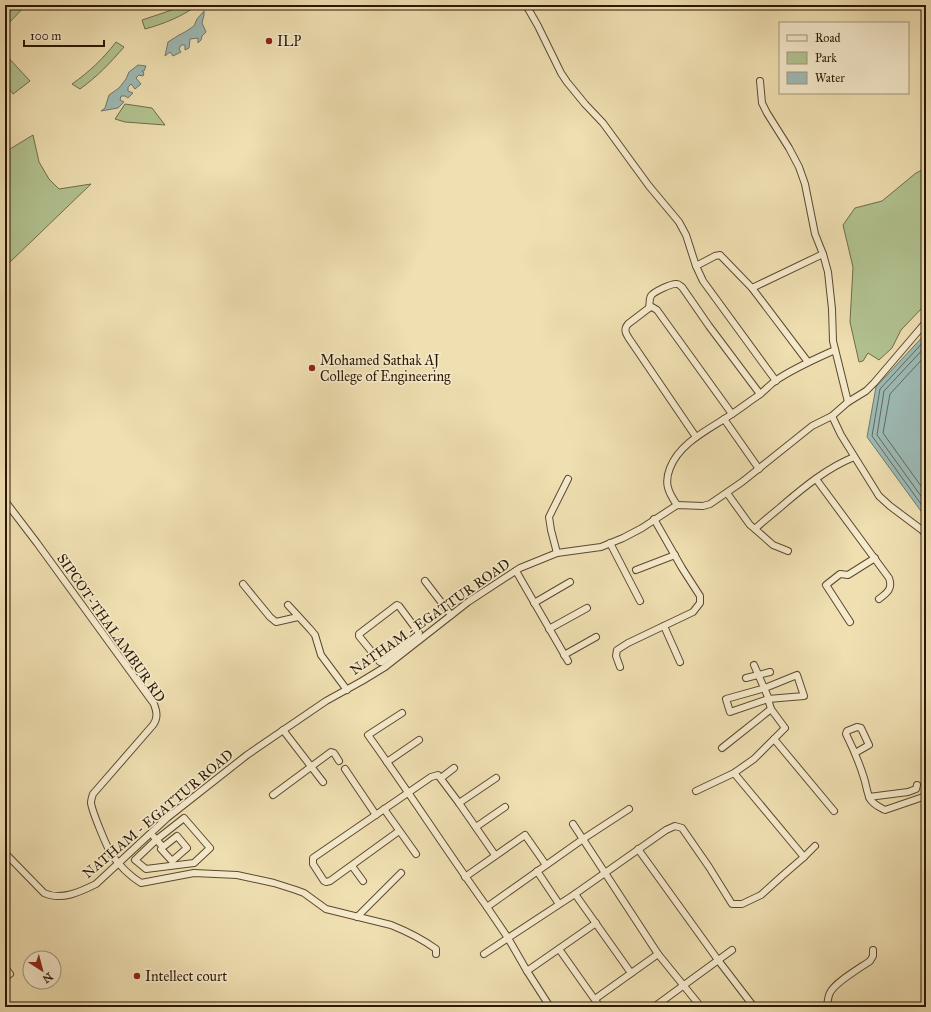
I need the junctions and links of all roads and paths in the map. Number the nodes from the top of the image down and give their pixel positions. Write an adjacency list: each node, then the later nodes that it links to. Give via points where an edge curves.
1 (526, 5): 4 (street, via 567,82 604,123 649,186 679,222)
2 (760, 81): 3 (street, via 762,103 799,167 815,234)
3 (823, 254): 5 (street); 8 (street, via 828,272)
4 (696, 266): 5 (street, via 720,255); 10 (street, via 703,281)
5 (752, 288): 9 (street)
6 (650, 308): 11 (street, via 653,293 679,284); 13 (street, via 657,310); 16 (street, via 628,324 625,332)
7 (926, 322): 12 (street, via 874,383)
8 (835, 350): 9 (street); 12 (street)
9 (808, 362): 10 (street)
10 (776, 381): 11 (street)
11 (760, 394): 13 (street)
12 (848, 402): 14 (street)
13 (732, 414): 15 (street)
14 (832, 416): 17 (street); 18 (street, via 812,426)
15 (724, 419): 16 (street); 18 (street)
16 (696, 437): 23 (street, via 681,450 670,467 667,486)
17 (854, 457): 19 (street); 26 (street, via 879,496)
18 (759, 469): 21 (street)
19 (816, 478): 25 (street); 31 (street)
20 (568, 479): 29 (street, via 550,517)
21 (727, 493): 23 (street, via 703,506); 25 (street)
22 (5, 501): 100 (street, SIPCOT-THALAMBUR RD, via 154,704 157,712 153,725 91,799 102,834)
23 (677, 505): 24 (street, NATHAM - EGATTUR ROAD)
24 (654, 519): 27 (street, NATHAM - EGATTUR ROAD, via 642,528); 30 (street)
25 (755, 530): 28 (street, via 773,545)
26 (926, 535)
27 (610, 543): 29 (street, NATHAM - EGATTUR ROAD, via 601,547); 38 (street)
28 (788, 551)
29 (557, 553): 33 (street, NATHAM - EGATTUR ROAD)
30 (675, 555): 32 (street); 45 (street, via 700,596 700,602 693,612)
31 (875, 558): 37 (street, via 891,583); 44 (street, via 848,575 840,574 826,585)
32 (636, 570)
33 (516, 571): 39 (street); 42 (street, NATHAM - EGATTUR ROAD)
34 (425, 581): 42 (street)
35 (570, 582): 39 (street)
36 (243, 584): 43 (street, via 276,622)
37 (879, 599)
38 (640, 601)
39 (534, 603): 46 (street)
40 (288, 605): 43 (street)
41 (587, 608): 46 (street)
42 (451, 615): 48 (street, NATHAM - EGATTUR ROAD)
43 (298, 617): 57 (street, via 315,635 321,655)
44 (850, 622)
45 (664, 626): 49 (street); 52 (street, via 620,647 616,656)
46 (549, 629): 47 (street, via 566,658)
47 (596, 637)
48 (418, 638): 50 (street, NATHAM - EGATTUR ROAD); 50 (street, via 419,633 397,605 359,634)
49 (680, 662)
50 (383, 664): 57 (street, NATHAM - EGATTUR ROAD)
51 (754, 665): 54 (street)
52 (620, 667)
53 (770, 672): 54 (street)
54 (758, 675): 55 (street); 56 (street)
55 (746, 678)
56 (765, 688): 58 (street); 58 (street, via 797,675 804,696); 58 (street, via 726,699 730,712)
57 (347, 690): 61 (street, NATHAM - EGATTUR ROAD)
58 (768, 700): 59 (street)
59 (771, 710): 62 (street, via 785,728); 64 (street)
60 (402, 713): 67 (street, via 368,735)
61 (283, 730): 68 (street); 90 (street, NATHAM - EGATTUR ROAD, via 247,755)
62 (774, 739): 71 (street); 85 (street)
63 (419, 740): 67 (street)
64 (722, 748)
65 (855, 753): 80 (street)
66 (339, 760): 68 (street, via 331,752)
67 (388, 762): 77 (street)
68 (311, 767): 74 (street); 78 (street)
69 (454, 768): 72 (street)
70 (345, 769): 86 (street)
71 (734, 774): 76 (street); 99 (street)
72 (441, 778): 77 (street, via 431,777); 81 (street)
73 (496, 778): 81 (street)
74 (323, 782)
75 (917, 785): 80 (street, via 916,789 908,792)
76 (696, 791)
77 (408, 793): 83 (street); 106 (street)
78 (273, 795)
79 (926, 796): 80 (street, via 885,810 873,803)
80 (869, 797)
81 (459, 803): 88 (street)
82 (505, 807): 88 (street)
83 (384, 809): 86 (street); 89 (street)
84 (629, 809): 91 (street)
85 (834, 811)
86 (376, 815): 102 (street, via 312,861 326,882)
87 (573, 824): 91 (street)
88 (476, 827): 98 (street)
89 (399, 831): 97 (street); 102 (street)
90 (150, 833): 92 (street); 100 (street, NATHAM - EGATTUR ROAD)
91 (583, 839): 101 (street); 104 (street)
92 (156, 840): 92 (street, via 135,860 146,869 194,863 210,848 184,818); 94 (street)
93 (815, 846): 99 (street)
94 (164, 847)
95 (638, 849): 99 (street, via 666,830 675,826 682,828 732,904 742,904 761,895); 104 (street); 120 (street)
96 (5, 853): 100 (street, NATHAM - EGATTUR ROAD, via 44,893 58,897 85,890 96,884)
97 (416, 854)
98 (495, 855): 101 (street, via 525,835); 106 (street)
99 (804, 857)
100 (118, 863): 111 (street, SIPCOT-THALAMBUR RD, via 141,883 194,873 237,875 263,880 304,893 326,909)
101 (546, 865): 103 (street)
102 (352, 866): 107 (street)
103 (537, 872): 109 (street); 110 (street)
104 (604, 872): 108 (street); 119 (street)
105 (401, 873): 111 (street)
106 (465, 877): 110 (street)
107 (363, 881)
108 (575, 894): 109 (street); 112 (street)
109 (559, 904): 113 (street)
110 (487, 907): 113 (street)
111 (357, 917): 117 (street, SIPCOT-THALAMBUR RD, via 391,925 406,932 436,949)
112 (596, 924): 114 (street); 123 (street)
113 (508, 938): 118 (street); 122 (street)
114 (559, 949): 122 (street); 126 (street)
115 (732, 950): 120 (street)
116 (873, 950): 132 (street, via 870,961 832,990)
117 (436, 954)
118 (484, 954)
119 (658, 954): 123 (street); 125 (street)
120 (718, 960): 125 (street); 131 (street)
121 (5, 968): 124 (street, via 10,974)
122 (527, 971): 127 (street)
123 (631, 973): 126 (street)
124 (5, 978)
125 (683, 986): 129 (street); 130 (street)
126 (595, 999): 128 (street)
127 (550, 1007)
128 (600, 1007)
129 (654, 1007)
130 (701, 1007)
131 (754, 1007)
132 (827, 1007)

